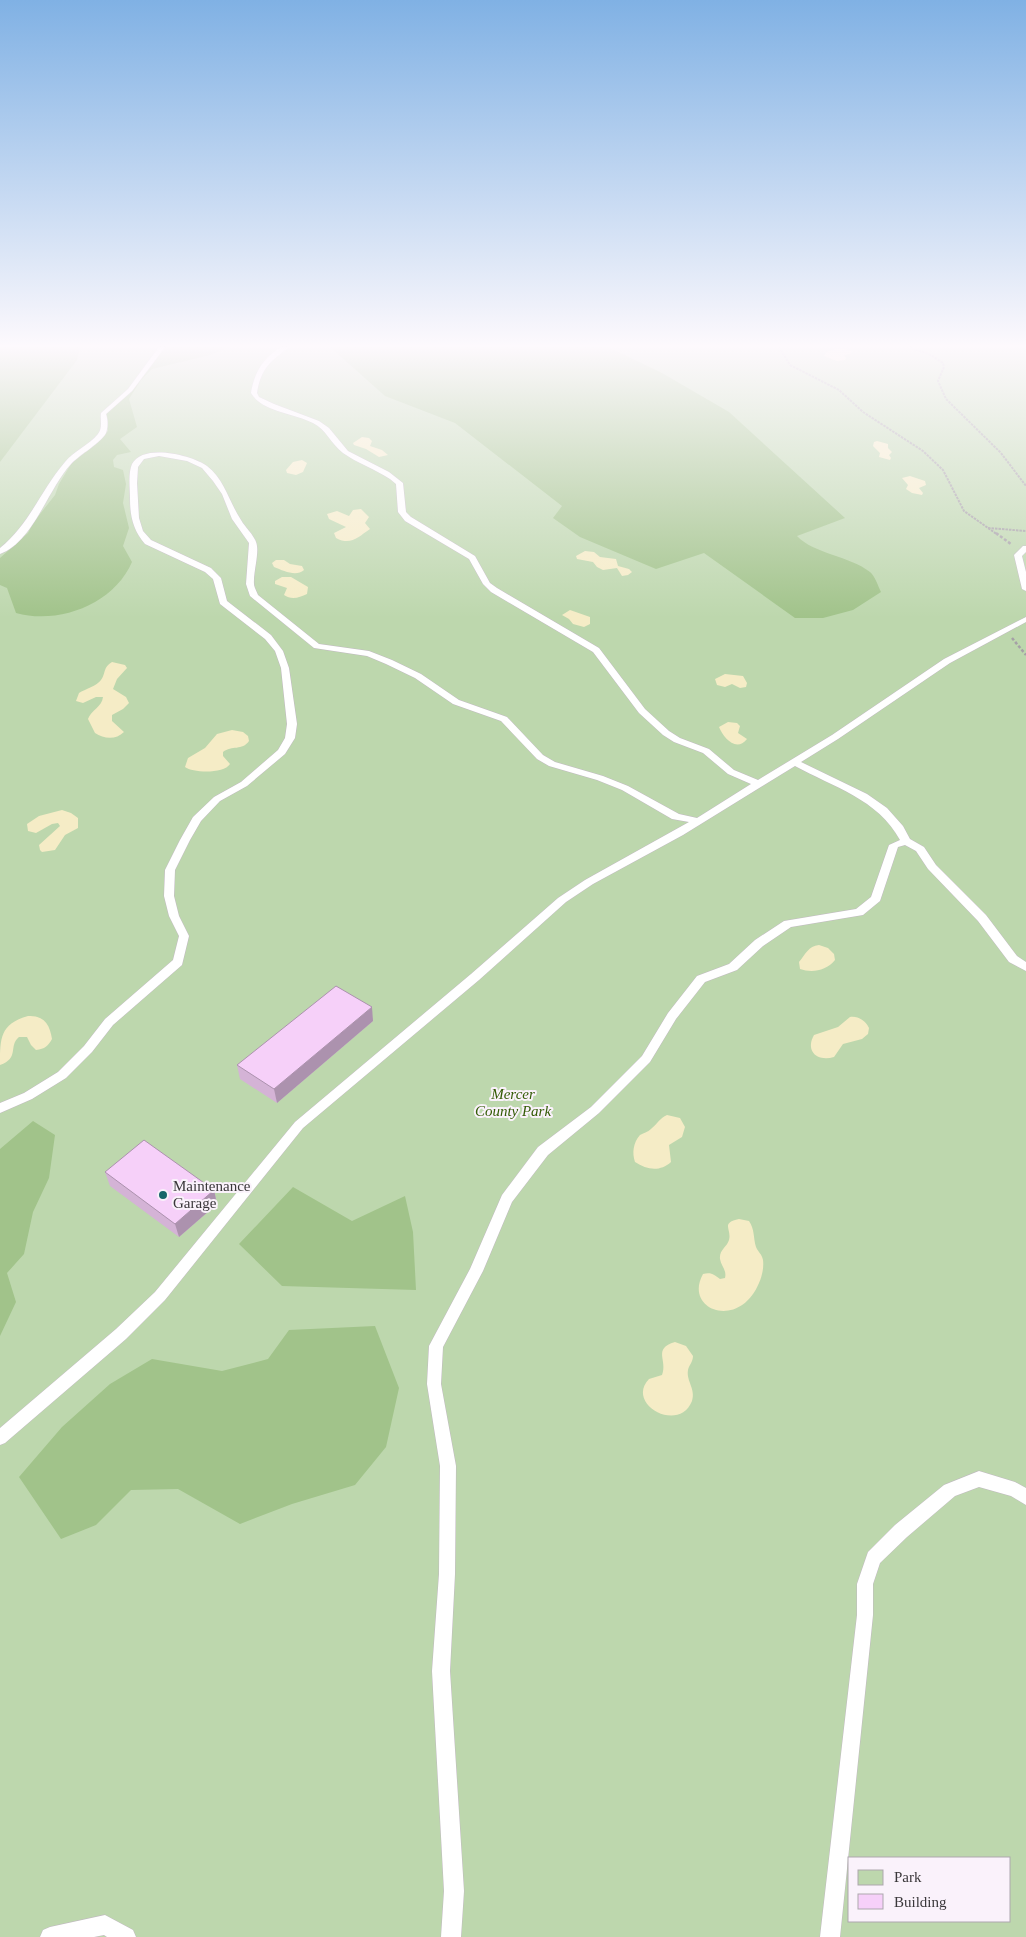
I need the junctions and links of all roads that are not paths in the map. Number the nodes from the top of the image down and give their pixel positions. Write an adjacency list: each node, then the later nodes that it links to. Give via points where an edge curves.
1 (98, 437): 4 (lane, via 68,463 26,527)
2 (333, 437): 8 (lane, via 346,452 382,469 399,482 402,512 408,519 472,558 494,590 596,650 642,711 666,733 706,751 731,772)
3 (1024, 550): 5 (lane, via 1018,555)
4 (0, 552)
5 (1026, 589)
6 (1026, 619): 7 (lane, via 947,661 835,738)
7 (794, 762): 8 (lane); 10 (lane, via 881,807 901,829)
8 (759, 784): 9 (lane)
9 (698, 822): 12 (lane, via 676,817 625,788 600,778 552,764 504,719 456,702 418,676 369,654 317,646 254,596 250,584 254,543 232,513 220,485 206,468 178,456 142,458 136,462 133,471 135,521 140,534 148,542 213,574 223,602 268,637 279,651 285,668 292,724 290,738 282,752 267,765 244,784 217,799 197,819 184,840 170,870 169,896 184,936 178,962 109,1022 62,1075 28,1096); 13 (lane, via 562,900 299,1125 160,1296 121,1334)
10 (906, 841): 11 (lane, via 920,849 982,918 1013,959); 17 (lane, via 894,845 876,899 859,912 788,924 759,943 733,967 701,979 672,1016 646,1059 595,1110 544,1151 507,1199 476,1271 436,1346 434,1384 448,1466 447,1574 441,1671 454,1891)
11 (1026, 967)
12 (0, 1108)
13 (0, 1438)
14 (1026, 1497): 18 (lane, via 1015,1490 980,1479 950,1490 874,1558 865,1584 865,1615)
15 (50, 1937): 16 (lane, via 105,1925)
16 (126, 1937)
17 (450, 1937)
18 (830, 1937)

